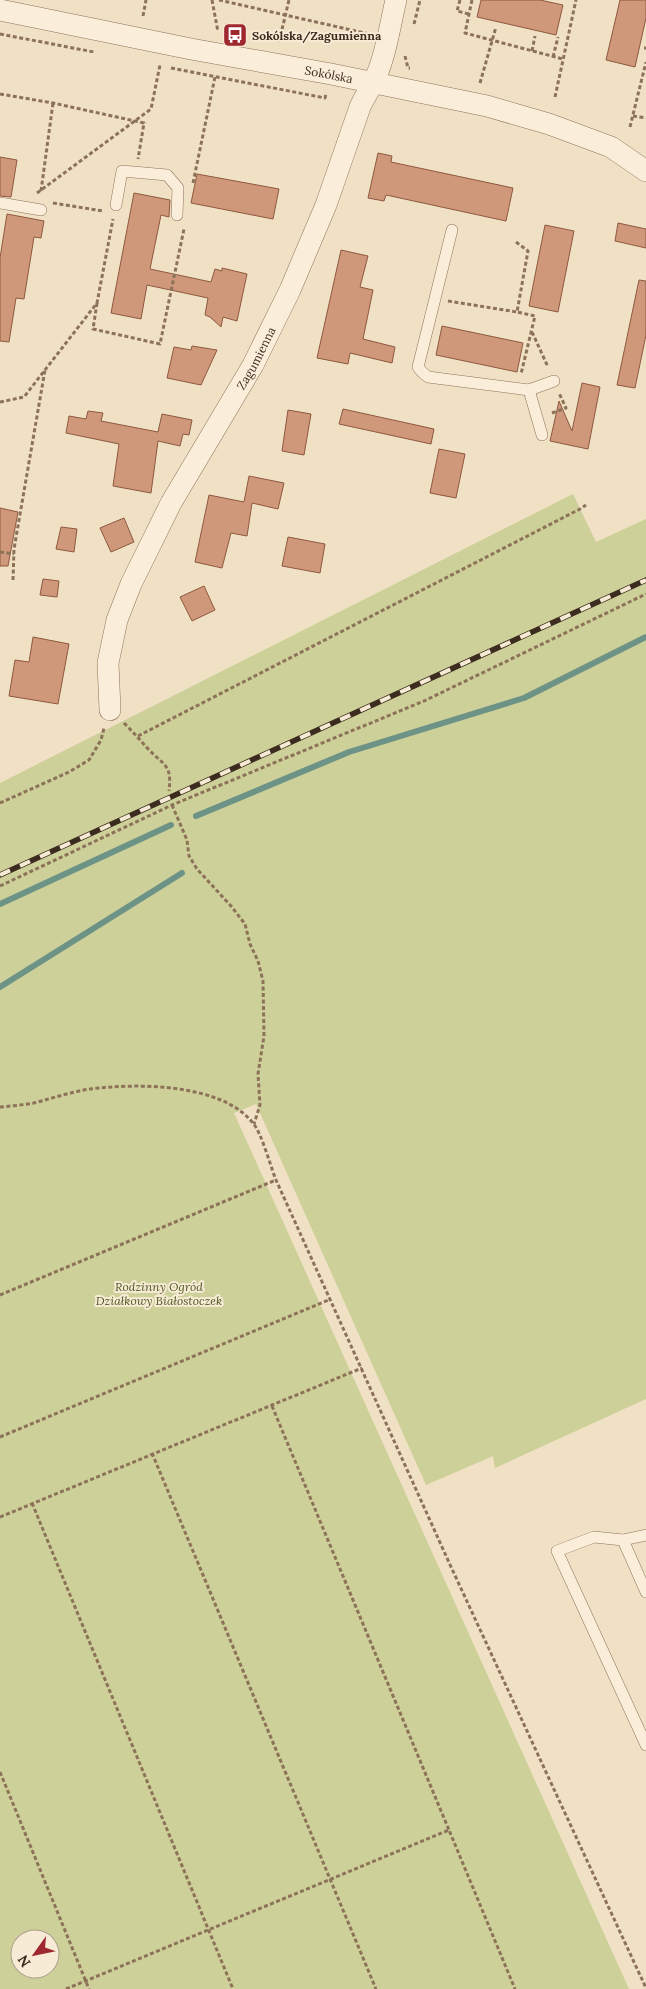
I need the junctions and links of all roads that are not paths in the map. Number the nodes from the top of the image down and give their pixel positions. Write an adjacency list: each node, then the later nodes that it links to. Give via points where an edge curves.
1 (396, 0): 3 (street, Zagumienna)
2 (0, 10): 3 (street, Sokólska)
3 (373, 83): 4 (street, Sokólska, via 487,106 549,124 611,147); 13 (street, Zagumienna, via 360,106 326,205 290,290 253,365 171,503 131,584 116,620 108,663)
4 (646, 171)
5 (0, 203): 6 (lane)
6 (45, 206)
7 (115, 209): 8 (lane, via 122,171 136,172 167,175 178,188)
8 (177, 215)
9 (452, 230): 11 (lane, via 418,367 428,377)
10 (554, 381): 11 (lane)
11 (523, 389): 12 (lane)
12 (542, 436)
13 (110, 710)
14 (646, 1535): 15 (lane)
15 (623, 1540): 16 (lane); 17 (lane, via 594,1537 557,1551)
16 (646, 1592)
17 (646, 1745)

